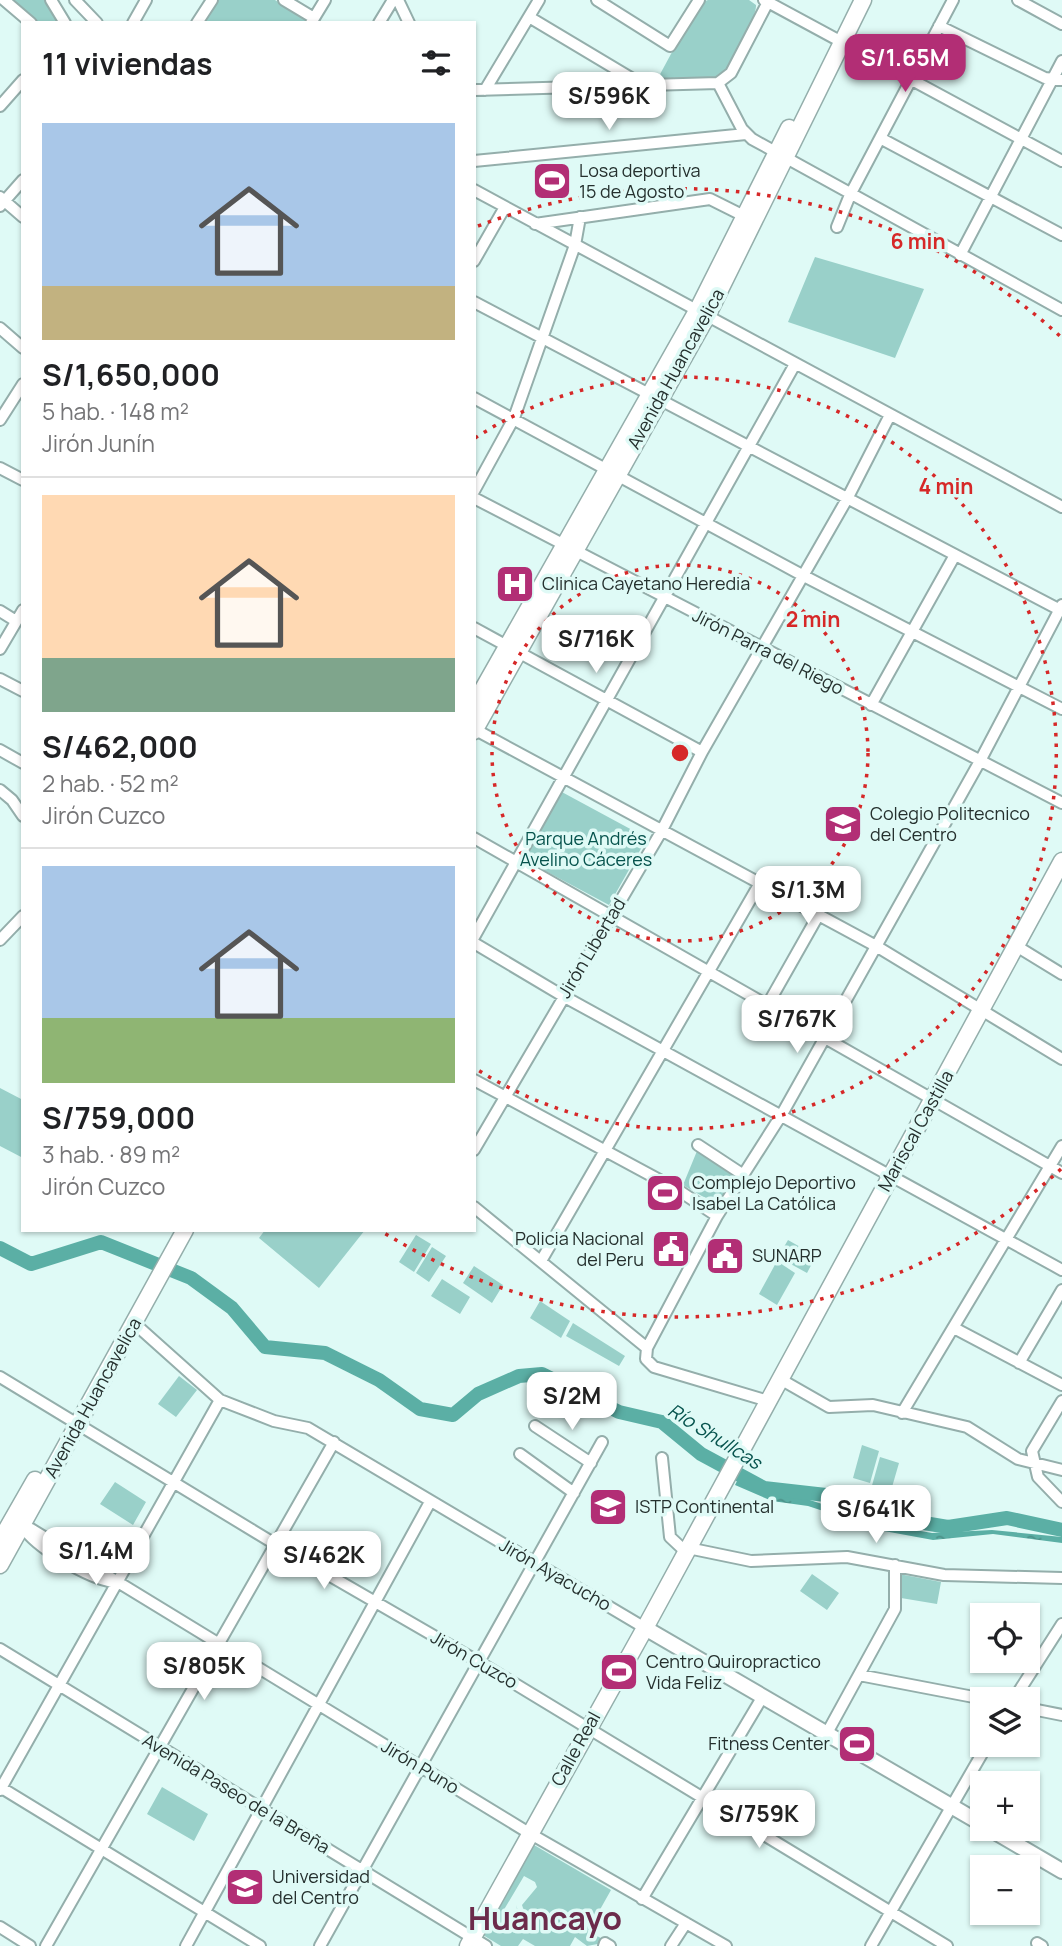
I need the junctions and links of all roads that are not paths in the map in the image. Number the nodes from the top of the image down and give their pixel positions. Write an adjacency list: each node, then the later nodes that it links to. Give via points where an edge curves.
1 (51, 0): 22 (street)
2 (146, 0): 24 (street)
3 (212, 0): 25 (street)
4 (284, 0): 20 (street)
5 (325, 0): 20 (street)
6 (393, 0): 26 (street)
7 (398, 0): 27 (street)
8 (538, 0): 19 (street)
9 (597, 0): 10 (street, via 670,46)
10 (699, 0)
11 (852, 0): 30 (highway, Avenida Huancavelica)
12 (863, 0): 30 (highway, Avenida Huancavelica)
13 (953, 0): 29 (street)
14 (1018, 0): 18 (street)
15 (78, 1): 23 (street)
16 (767, 1): 30 (street); 36 (street, via 731,73)
17 (4, 4): 21 (street)
18 (1038, 5): 28 (street)
19 (528, 17): 32 (street); 37 (street)
20 (312, 20)
21 (28, 21)
22 (64, 21)
23 (95, 21)
24 (134, 21)
25 (198, 21)
26 (380, 21)
27 (408, 21)
28 (1062, 24)
29 (939, 26): 33 (street); 34 (street, via 1045,78)
30 (837, 40): 33 (street); 42 (highway, Avenida Huancavelica)
31 (1062, 61): 34 (street)
32 (631, 78)
33 (911, 79): 40 (street); 41 (street)
34 (1057, 79): 41 (street)
35 (21, 82): 38 (street)
36 (718, 83): 37 (street); 39 (street)
37 (480, 90)
38 (0, 106)
39 (747, 134): 42 (street); 43 (street)
40 (880, 138): 48 (street); 49 (street)
41 (1021, 139): 44 (street); 49 (street)
42 (781, 157): 48 (street); 53 (highway, Avenida Huancavelica); 63 (highway, Avenida Huancavelica)
43 (476, 161)
44 (1062, 161)
45 (21, 182): 50 (street)
46 (0, 189): 50 (street)
47 (477, 194): 51 (street)
48 (850, 195): 56 (street); 59 (street)
49 (990, 197): 57 (street); 59 (street)
50 (2, 201): 52 (street)
51 (505, 207): 55 (street); 60 (street)
52 (21, 215)
53 (744, 216): 54 (street, via 710,199); 63 (highway, Avenida Huancavelica)
54 (580, 217): 55 (street); 58 (street)
55 (535, 224): 58 (street)
56 (837, 227)
57 (1062, 235)
58 (575, 245): 63 (street); 65 (street)
59 (960, 256): 62 (street)
60 (476, 258)
61 (476, 303): 65 (street)
62 (1062, 310)
63 (702, 314): 67 (street); 69 (highway, Avenida Huancavelica)
64 (0, 328): 66 (street)
65 (540, 338): 69 (street); 72 (street)
66 (21, 346)
67 (795, 364): 71 (street); 74 (street)
68 (21, 387): 73 (street)
69 (654, 398): 74 (street); 76 (highway, Avenida Huancavelica)
70 (476, 399): 72 (street)
71 (890, 415): 80 (street, Jirón Libertad); 81 (street)
72 (514, 418): 76 (street); 78 (street)
73 (0, 420)
74 (748, 448): 80 (street); 82 (street)
75 (0, 468): 77 (street)
76 (613, 471): 82 (street); 83 (highway, Avenida Huancavelica)
77 (21, 479)
78 (476, 487)
79 (476, 499): 83 (street, Jirón Parra del Riego)
80 (847, 499): 84 (street); 85 (street, Jirón Libertad)
81 (1062, 507)
82 (706, 522): 85 (street); 86 (street)
83 (570, 548): 86 (street, Jirón Parra del Riego); 95 (highway, Avenida Huancavelica)
84 (955, 555): 87 (street); 92 (street)
85 (802, 575): 92 (street); 93 (street, Jirón Libertad)
86 (664, 598): 93 (street, Jirón Parra del Riego); 99 (street)
87 (1061, 609): 97 (street)
88 (0, 611): 90 (street)
89 (21, 613): 90 (street)
90 (16, 621): 94 (street)
91 (476, 629): 95 (street)
92 (912, 632): 97 (street); 101 (street)
93 (759, 648): 101 (street, Jirón Parra del Riego); 106 (street, Jirón Libertad)
94 (0, 649)
95 (513, 649): 99 (street); 100 (highway, Avenida Huancavelica); 103 (highway, Avenida Huancavelica)
96 (0, 679): 98 (street)
97 (1019, 687): 102 (street); 107 (street)
98 (21, 690)
99 (607, 699): 106 (street); 109 (street)
100 (476, 702)
101 (872, 705): 107 (street, Jirón Parra del Riego)
102 (1062, 709)
103 (476, 726)
104 (476, 731): 109 (street)
105 (0, 750): 108 (street)
106 (702, 752): 113 (street, Jirón Libertad)
107 (980, 761): 111 (street, Jirón Parra del Riego); 124 (street)
108 (21, 762)
109 (563, 778): 113 (street); 116 (street)
110 (0, 790): 112 (street)
111 (1062, 803)
112 (21, 814)
113 (661, 832): 117 (street); 119 (street, Jirón Libertad)
114 (476, 844): 116 (street)
115 (1062, 861): 125 (highway, Mariscal Castilla)
116 (516, 862): 119 (street); 121 (street)
117 (760, 883): 118 (street); 126 (street)
118 (819, 914): 124 (street); 129 (street)
119 (613, 917): 126 (street); 128 (street, Jirón Libertad)
120 (21, 918): 122 (street)
121 (476, 933)
122 (1, 938)
123 (476, 944): 128 (street)
124 (876, 946): 130 (street); 131 (street)
125 (1018, 947): 127 (street); 130 (highway, Mariscal Castilla)
126 (710, 972): 129 (street); 132 (street)
127 (1062, 974)
128 (563, 996): 132 (street); 135 (street, Jirón Libertad)
129 (768, 1004): 131 (street)
130 (984, 1009): 133 (street); 136 (highway, Mariscal Castilla)
131 (825, 1037): 136 (street); 137 (street)
132 (661, 1050): 137 (street); 141 (street)
133 (1062, 1059)
134 (476, 1081): 135 (street)
135 (505, 1098): 140 (street, Jirón Libertad); 141 (street)
136 (932, 1100): 142 (street); 145 (highway, Mariscal Castilla)
137 (782, 1114): 144 (street); 145 (street)
138 (698, 1145): 144 (street)
139 (1062, 1146): 142 (street)
140 (476, 1147)
141 (604, 1153): 147 (street, via 678,1190); 151 (street)
142 (1051, 1167): 143 (street); 150 (street)
143 (1062, 1173)
144 (742, 1174): 147 (street)
145 (892, 1175): 150 (street); 159 (highway, Mariscal Castilla)
146 (476, 1210): 151 (street)
147 (717, 1216): 156 (street)
148 (174, 1232): 154 (highway, Avenida Huancavelica)
149 (184, 1232): 154 (highway, Avenida Huancavelica)
150 (1008, 1240): 152 (street); 155 (street)
151 (541, 1261): 156 (street)
152 (1062, 1269)
153 (1062, 1290): 157 (street)
154 (136, 1315): 161 (street, Jirón Ayacucho); 165 (highway, Avenida Huancavelica)
155 (954, 1328): 157 (street); 164 (street)
156 (646, 1354): 162 (street, via 650,1365 667,1372)
157 (1019, 1363): 160 (street)
158 (0, 1377): 165 (street, Jirón Cuzco)
159 (780, 1379): 162 (highway, Mariscal Castilla); 164 (street, via 829,1407 873,1405)
160 (1062, 1385)
161 (220, 1400): 167 (street, Jirón Ayacucho, via 274,1421 308,1428); 174 (street)
162 (768, 1401): 181 (highway, Calle Real)
163 (1062, 1401): 172 (street, via 1031,1451)
164 (902, 1413): 172 (street, via 968,1427)
165 (74, 1421): 174 (street, Jirón Cuzco); 178 (highway, Avenida Huancavelica)
166 (535, 1426): 171 (street)
167 (334, 1442): 177 (street, Jirón Ayacucho); 180 (street)
168 (602, 1442): 171 (street)
169 (520, 1454): 175 (street)
170 (662, 1458): 181 (street, via 670,1537)
171 (591, 1463): 175 (street)
172 (1034, 1465): 173 (street); 176 (street, via 1038,1477)
173 (1062, 1470)
174 (174, 1482): 180 (street, Jirón Cuzco); 186 (street)
175 (574, 1493): 182 (street)
176 (1060, 1500)
177 (430, 1502): 182 (street, Jirón Ayacucho); 187 (street)
178 (11, 1520): 179 (highway, Avenida Huancavelica); 183 (highway, Avenida Huancavelica); 186 (street, Jirón Puno, via 30,1538 98,1580)
179 (0, 1541)
180 (275, 1544): 187 (street, Jirón Cuzco); 190 (street)
181 (689, 1547): 184 (street, via 751,1561 816,1556); 189 (highway, Calle Real)
182 (536, 1563): 189 (street, Jirón Ayacucho); 192 (street)
183 (0, 1565)
184 (895, 1565): 185 (street, via 944,1575); 193 (street, via 895,1609)
185 (1062, 1578)
186 (117, 1582): 190 (street, Jirón Puno); 194 (street)
187 (375, 1603): 192 (street, Jirón Cuzco); 198 (street)
188 (1062, 1624): 195 (street)
189 (645, 1628): 196 (main road, Jirón Ayacucho); 201 (highway, Calle Real)
190 (218, 1644): 198 (street, Jirón Puno); 203 (street)
191 (0, 1649): 194 (street, Avenida Paseo de la Breña)
192 (479, 1662): 201 (street, Jirón Cuzco); 205 (street)
193 (859, 1675): 197 (street); 202 (street)
194 (57, 1686): 203 (street, Avenida Paseo de la Breña); 206 (street)
195 (1022, 1687)
196 (763, 1696): 202 (main road, Jirón Ayacucho); 207 (street)
197 (970, 1696)
198 (317, 1706): 205 (street, Jirón Puno); 209 (street)
199 (1040, 1711): 200 (street)
200 (1062, 1715)
201 (587, 1728): 207 (street, Jirón Cuzco); 211 (highway, Calle Real)
202 (827, 1733): 208 (main road, Jirón Ayacucho)
203 (161, 1749): 209 (street, Avenida Paseo de la Breña); 213 (street)
204 (980, 1757): 208 (street)
205 (421, 1768): 211 (street, Jirón Puno); 215 (street)
206 (0, 1788): 213 (street)
207 (702, 1797): 216 (street); 217 (street, Jirón Cuzco)
208 (950, 1806): 210 (main road, Jirón Ayacucho); 217 (street)
209 (260, 1811): 215 (street, Avenida Paseo de la Breña); 218 (street)
210 (970, 1817)
211 (529, 1833): 216 (street, Jirón Puno); 221 (highway, Calle Real)
212 (1011, 1841): 214 (main road)
213 (103, 1850): 218 (street); 223 (street)
214 (1062, 1871)
215 (362, 1872): 221 (street, Avenida Paseo de la Breña); 226 (street)
216 (642, 1899): 219 (street, Jirón Puno)
217 (890, 1910): 231 (street); 232 (street, Jirón Cuzco)
218 (206, 1913): 224 (street); 225 (street)
219 (686, 1923): 229 (street); 230 (street, Jirón Puno)
220 (0, 1927): 222 (street)
221 (475, 1943)
222 (30, 1946)
223 (46, 1946)
224 (186, 1946)
225 (260, 1946)
226 (320, 1946)
227 (604, 1946): 228 (street)
228 (610, 1946)
229 (671, 1946)
230 (726, 1946)
231 (871, 1946)
232 (947, 1946)

